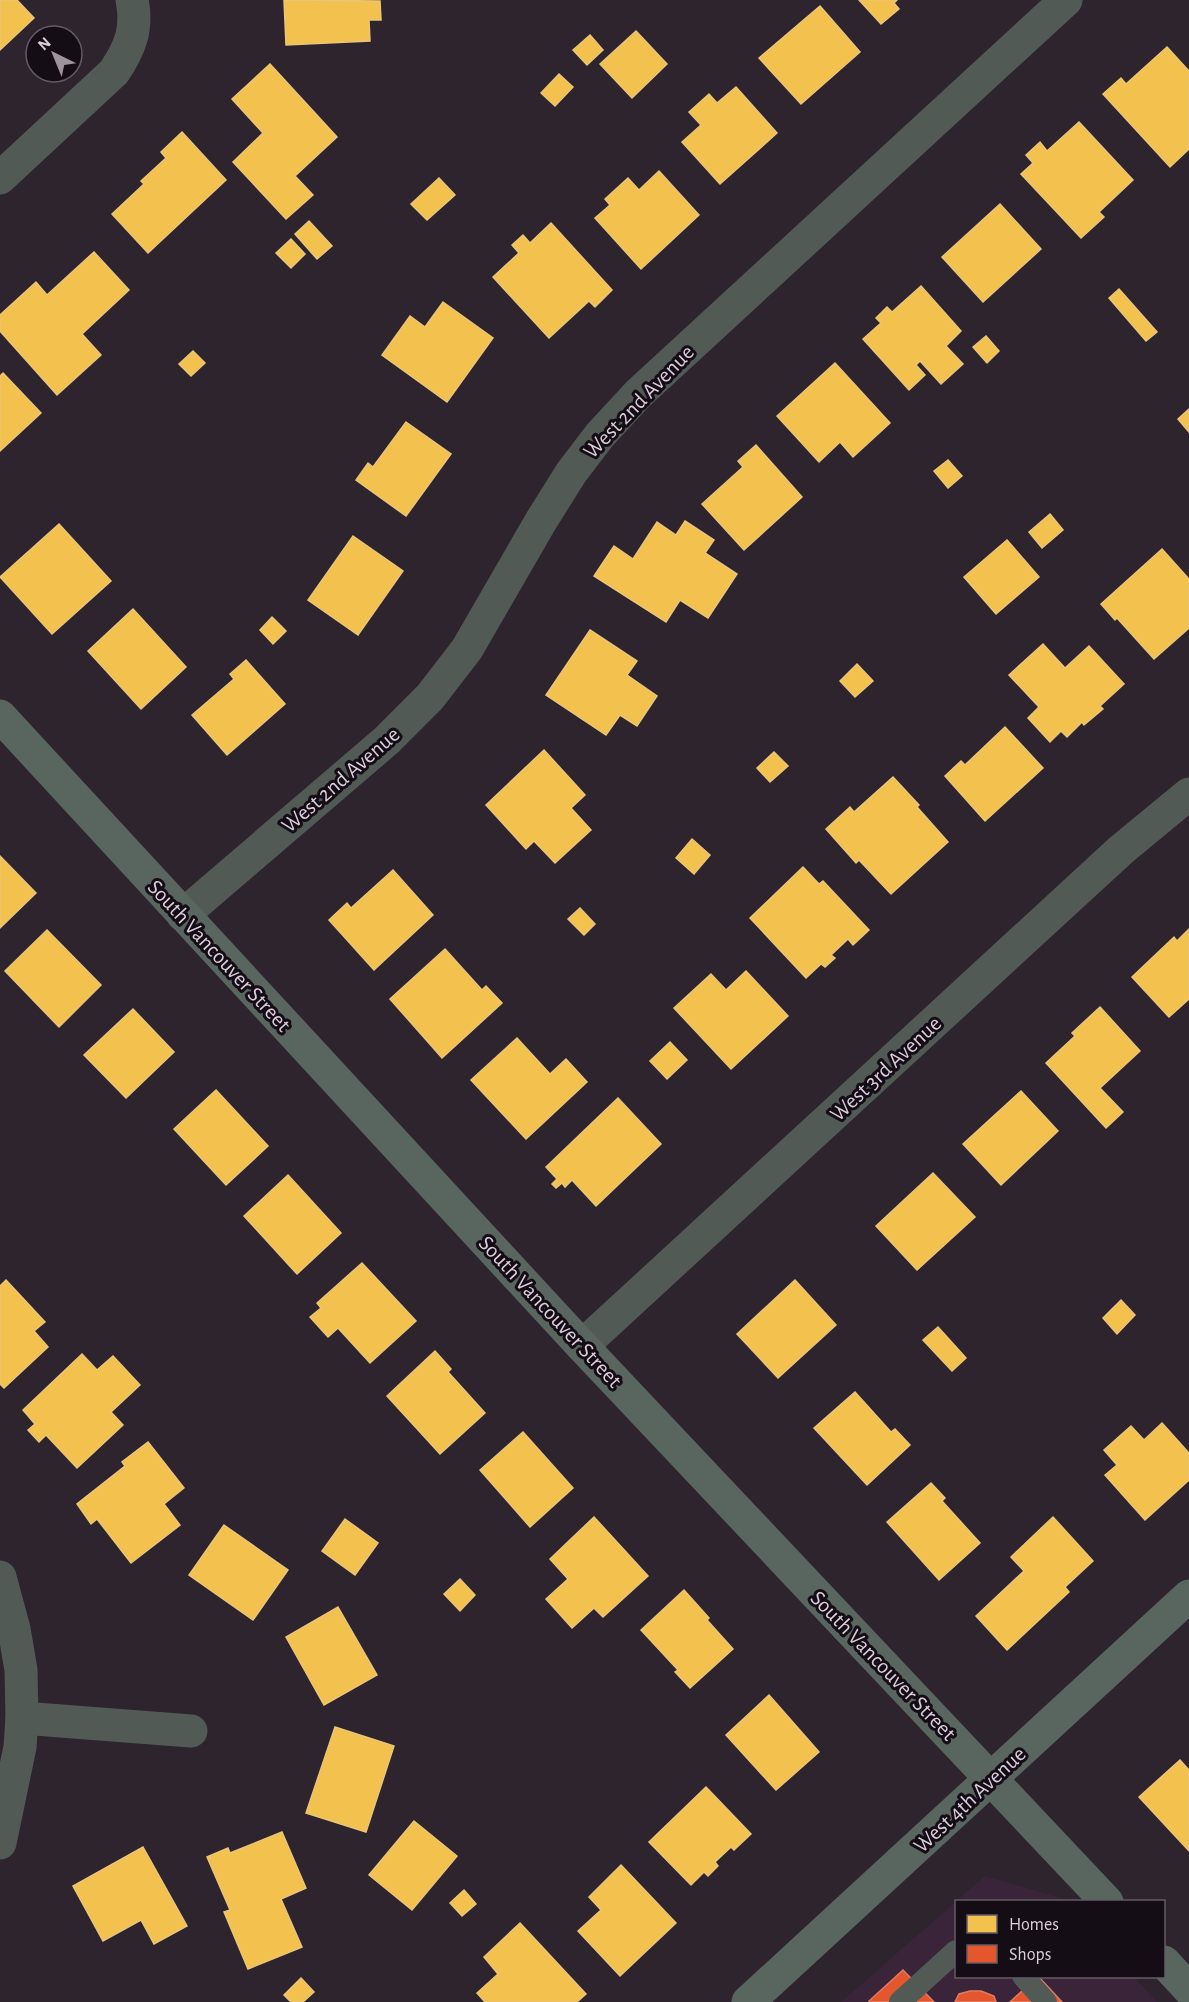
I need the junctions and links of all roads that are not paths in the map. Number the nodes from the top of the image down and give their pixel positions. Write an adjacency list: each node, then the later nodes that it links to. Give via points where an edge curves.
1 (1063, 1): 6 (street, West 2nd Avenue, via 638,394 571,473 467,649 430,697 387,740)
2 (133, 5): 3 (street, via 134,29 128,52 114,72)
3 (0, 178)
4 (0, 716): 6 (street, South Vancouver Street)
5 (1189, 794): 7 (street, West 3rd Avenue, via 1121,850)
6 (183, 915): 7 (street, South Vancouver Street)
7 (582, 1346): 12 (street, South Vancouver Street)
8 (0, 1577): 10 (street, via 21,1670)
9 (1189, 1596): 12 (street, West 4th Avenue)
10 (22, 1718): 11 (street); 13 (street, via 20,1747)
11 (191, 1731)
12 (992, 1778): 14 (street, South Vancouver Street); 19 (street, West 4th Avenue)
13 (0, 1843)
14 (1105, 1900)
15 (955, 1953): 20 (lane)
16 (1165, 1963): 18 (street)
17 (1024, 1978): 21 (lane)
18 (1189, 1989)
19 (748, 2002)
20 (900, 2002)
21 (1046, 2002)

